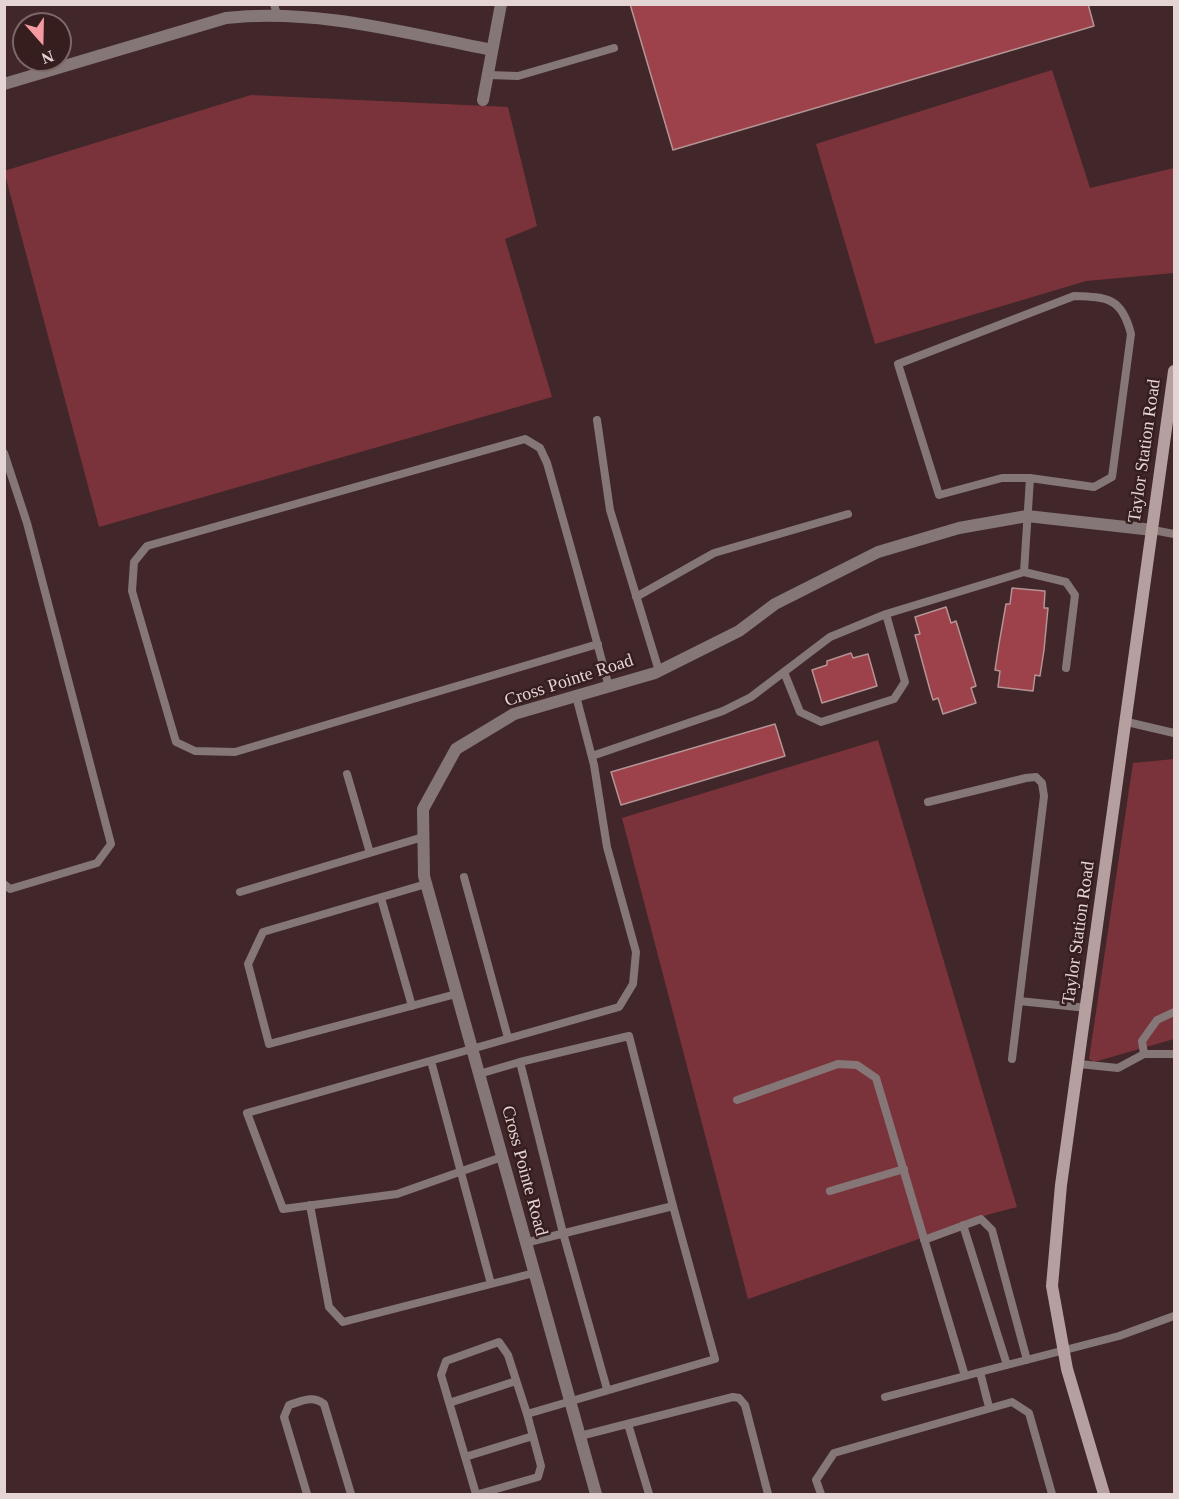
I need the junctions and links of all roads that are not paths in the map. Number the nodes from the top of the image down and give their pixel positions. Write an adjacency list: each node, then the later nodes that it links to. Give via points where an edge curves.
1 (501, 4): 4 (street)
2 (276, 10): 4 (street); 6 (street, via 226,18)
3 (614, 48): 5 (lane, via 518,76)
4 (492, 50): 5 (street)
5 (488, 75): 7 (street)
6 (4, 84)
7 (483, 100)
8 (1174, 371): 14 (main road, Taylor Station Road)
9 (597, 420): 17 (lane, via 610,510)
10 (4, 453): 33 (lane, via 27,522 111,844 97,863 10,889)
11 (1030, 478): 11 (lane, via 1094,487 1112,477 1131,334 1126,315 1113,302 1074,296 898,364 939,495 1002,478); 13 (lane)
12 (848, 514): 17 (lane, via 714,553)
13 (1027, 516): 14 (street, Cross Pointe Road); 16 (lane); 21 (street, Cross Pointe Road, via 959,528 878,552 775,604 740,631)
14 (1153, 531): 15 (lane); 25 (main road, Taylor Station Road)
15 (1174, 534)
16 (1024, 572): 18 (lane); 20 (lane, via 1066,582 1075,595)
17 (636, 597): 21 (lane)
18 (886, 614): 22 (lane, via 830,637); 22 (lane, via 905,682 894,699 821,722 800,712)
19 (598, 644): 19 (lane, via 547,463 540,448 525,439 147,546 134,562 132,591 176,742 195,752 235,752); 23 (lane)
20 (1066, 668)
21 (659, 671): 23 (street, Cross Pointe Road)
22 (784, 672): 27 (lane, via 751,697 723,711)
23 (609, 687): 24 (street, Cross Pointe Road)
24 (576, 696): 27 (lane); 30 (street, Cross Pointe Road, via 514,714 456,749 423,809)
25 (1127, 722): 26 (lane); 40 (main road, Taylor Station Road)
26 (1174, 733)
27 (592, 756): 42 (lane, via 607,847 636,952 633,984 619,1007)
28 (346, 774): 31 (lane)
29 (928, 802): 38 (lane, via 1026,778 1036,777 1042,783 1044,796)
30 (423, 837): 31 (lane); 34 (street, Cross Pointe Road)
31 (370, 853): 35 (lane)
32 (464, 877): 42 (lane)
33 (4, 884)
34 (426, 884): 36 (lane); 37 (street, Cross Pointe Road)
35 (240, 891)
36 (381, 897): 39 (lane); 39 (lane, via 263,932 248,964 269,1044)
37 (456, 994): 39 (lane); 43 (street, Cross Pointe Road)
38 (1019, 1001): 40 (lane); 46 (lane)
39 (412, 1006)
40 (1087, 1008): 49 (main road, Taylor Station Road)
41 (1174, 1012): 44 (lane, via 1156,1020 1142,1041)
42 (508, 1038): 43 (lane)
43 (472, 1048): 47 (lane); 50 (street, Cross Pointe Road)
44 (1144, 1054): 45 (lane); 49 (lane, via 1119,1068)
45 (1174, 1054)
46 (1012, 1059)
47 (431, 1061): 54 (lane); 56 (lane, via 247,1113 283,1209)
48 (520, 1062): 50 (lane); 57 (lane, via 629,1036); 59 (lane)
49 (1079, 1064): 65 (main road, Taylor Station Road, via 1061,1185 1052,1286)
50 (479, 1074): 52 (street, Cross Pointe Road)
51 (737, 1100): 53 (lane, via 838,1064 857,1065 876,1078)
52 (502, 1157): 54 (lane); 61 (street, Cross Pointe Road)
53 (904, 1169): 55 (lane); 60 (lane)
54 (459, 1172): 56 (lane, via 397,1194); 63 (lane)
55 (830, 1191)
56 (310, 1205): 63 (lane, via 329,1307 343,1322)
57 (673, 1206): 59 (lane); 71 (lane, via 715,1359)
58 (963, 1225): 60 (lane); 66 (lane, via 981,1220 992,1230); 67 (lane)
59 (563, 1233): 61 (lane); 71 (lane)
60 (924, 1240): 69 (lane)
61 (525, 1243): 62 (street, Cross Pointe Road)
62 (534, 1273): 63 (lane); 73 (street, Cross Pointe Road)
63 (491, 1284)
64 (1174, 1316): 65 (lane)
65 (1064, 1351): 66 (lane); 89 (main road, Taylor Station Road)
66 (1027, 1360): 67 (lane)
67 (1007, 1365): 68 (lane)
68 (980, 1372): 69 (lane); 75 (lane)
69 (965, 1376): 72 (lane)
70 (516, 1381): 74 (lane); 74 (lane, via 508,1355 499,1342 446,1361 441,1375); 76 (lane)
71 (607, 1389): 73 (lane)
72 (885, 1397)
73 (570, 1400): 76 (lane); 79 (street, Cross Pointe Road)
74 (449, 1403): 80 (lane)
75 (989, 1407): 87 (lane, via 834,1453 816,1480); 88 (lane, via 1012,1402 1029,1413)
76 (526, 1414): 78 (lane)
77 (628, 1424): 79 (lane); 85 (lane); 86 (lane, via 732,1396 739,1398 745,1406)
78 (533, 1436): 80 (lane); 83 (lane, via 542,1466 538,1477)
79 (580, 1436): 84 (street, Cross Pointe Road)
80 (465, 1457): 83 (lane)
81 (307, 1494): 82 (lane, via 284,1417 289,1405 310,1398 324,1404)
82 (351, 1494)
83 (477, 1494)
84 (596, 1494)
85 (649, 1494)
86 (768, 1494)
87 (820, 1494)
88 (1052, 1494)
89 (1104, 1494)

